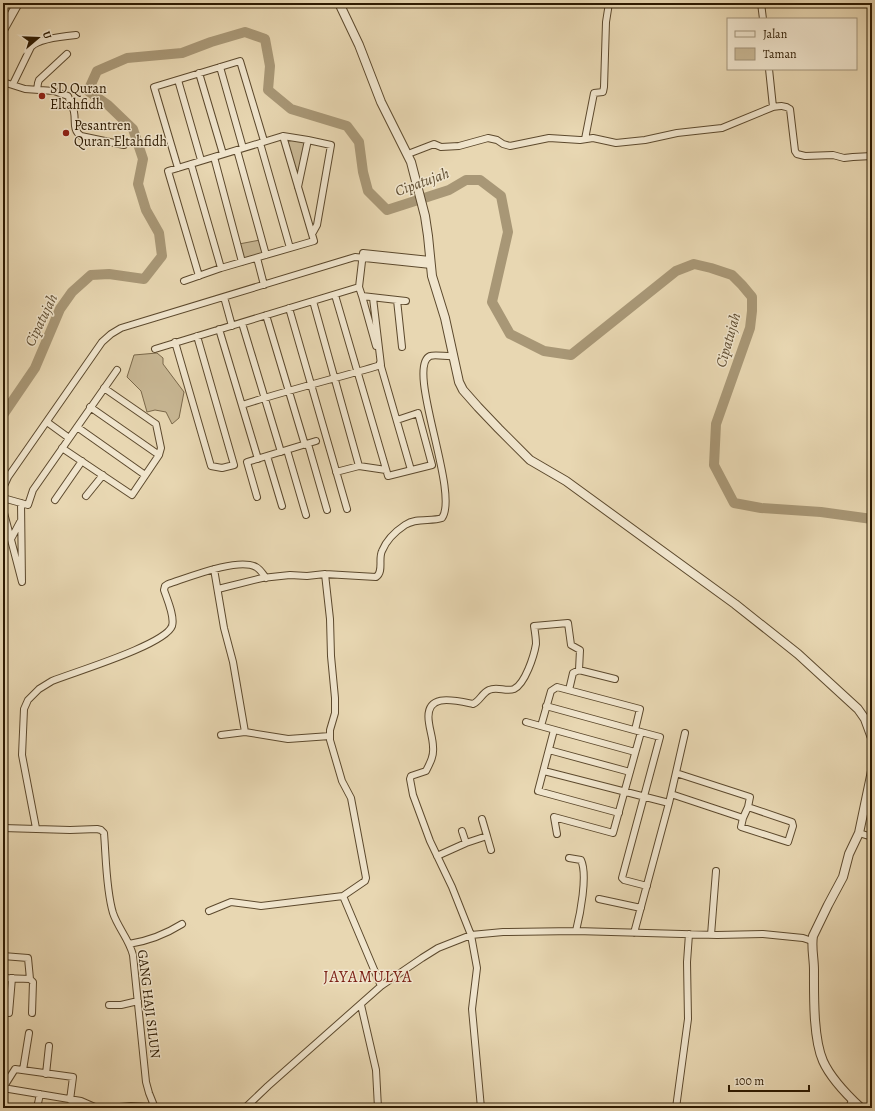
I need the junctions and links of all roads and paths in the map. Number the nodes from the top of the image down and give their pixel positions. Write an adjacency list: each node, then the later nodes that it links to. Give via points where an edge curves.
1 (18, 3): 6 (street)
2 (339, 3): 24 (street, via 359,45 381,102)
3 (609, 3): 18 (street, via 604,87 603,92 594,93)
4 (761, 3): 5 (street)
5 (763, 18)
6 (3, 30)
7 (76, 35): 14 (street, via 35,43)
8 (67, 54): 15 (street, via 39,80)
9 (220, 67): 11 (street); 20 (street, via 240,61); 22 (street)
10 (769, 70): 16 (street)
11 (200, 73): 12 (street); 23 (street)
12 (178, 80): 27 (street); 29 (street, via 154,87)
13 (3, 82): 14 (street)
14 (12, 84): 15 (street)
15 (37, 90): 21 (street, via 54,91 68,96 74,111 74,128 81,136)
16 (773, 106): 18 (street, via 730,126 712,130 616,143 593,138); 25 (street, via 790,109 795,151 800,156)
17 (283, 136): 19 (street); 20 (street); 30 (street)
18 (585, 139): 24 (street, via 549,138 510,146 488,138 459,146 441,147 434,144)
19 (308, 140): 30 (street); 31 (street, via 331,145 317,225)
20 (262, 142): 22 (street); 32 (street)
21 (124, 145)
22 (240, 149): 23 (street); 33 (street)
23 (223, 154): 26 (street)
24 (408, 154): 37 (street, via 425,216)
25 (872, 156)
26 (214, 157): 27 (street); 36 (street)
27 (202, 160): 28 (street)
28 (191, 164): 29 (street); 38 (street)
29 (178, 168): 39 (street, via 168,171)
30 (298, 188): 31 (street)
31 (312, 234): 32 (street, via 314,241)
32 (290, 248): 33 (street)
33 (266, 255): 34 (street)
34 (257, 258): 36 (street); 41 (street)
35 (362, 258): 37 (street); 41 (street, via 355,257); 42 (street)
36 (242, 262): 38 (street)
37 (431, 263): 59 (street, via 435,288)
38 (220, 268): 39 (street)
39 (199, 276): 40 (street)
40 (184, 281)
41 (264, 284): 45 (street)
42 (359, 287): 43 (street); 44 (street)
43 (335, 295): 49 (street); 62 (street)
44 (362, 296): 46 (street); 60 (street)
45 (224, 297): 53 (street); 71 (street, via 120,328 111,334 102,342)
46 (373, 298): 47 (street); 60 (street)
47 (397, 300): 48 (street); 57 (street)
48 (406, 301)
49 (313, 302): 50 (street); 63 (street)
50 (289, 308): 51 (street); 64 (street)
51 (266, 315): 52 (street); 66 (street)
52 (242, 323): 53 (street); 67 (street)
53 (232, 326): 54 (street)
54 (220, 329): 55 (street); 68 (street)
55 (197, 336): 56 (street); 56 (street, via 234,464 222,468 211,466)
56 (175, 342): 58 (street)
57 (402, 347)
58 (155, 348)
59 (454, 356): 102 (street, via 429,357 425,361 423,373 442,470 446,509 444,516 440,519 424,519 406,524 391,537 382,550 380,574 376,577); 117 (street, via 463,390 530,460 566,481 735,604 798,654 858,709 867,723)
60 (381, 365): 62 (street); 70 (street)
61 (117, 370): 65 (street)
62 (357, 372): 63 (street); 83 (street)
63 (335, 379): 64 (street); 82 (street)
64 (311, 384): 66 (street); 85 (street)
65 (104, 388): 69 (street); 78 (street, via 156,424 161,448)
66 (288, 390): 67 (street); 75 (street)
67 (265, 398): 68 (street); 77 (street)
68 (242, 404): 80 (street)
69 (90, 407): 72 (street); 78 (street)
70 (397, 420): 84 (street); 84 (street, via 418,413 432,465)
71 (47, 422): 73 (street); 88 (street)
72 (77, 427): 73 (street); 87 (street)
73 (69, 438): 76 (street)
74 (316, 442): 75 (street)
75 (306, 444): 77 (street); 97 (street)
76 (62, 448): 81 (street); 93 (street, via 33,490 28,506)
77 (284, 451): 79 (street); 98 (street)
78 (159, 455): 87 (street)
79 (267, 456): 80 (street); 94 (street)
80 (258, 459): 90 (street, via 247,462)
81 (82, 461): 86 (street); 92 (street)
82 (359, 466): 83 (street); 85 (street)
83 (386, 470): 84 (street, via 388,476)
84 (411, 470)
85 (336, 472): 96 (street)
86 (103, 475): 87 (street, via 132,495); 89 (street)
87 (145, 475)
88 (3, 488)
89 (86, 496)
90 (257, 497)
91 (3, 498): 93 (street)
92 (55, 500)
93 (21, 503): 99 (street)
94 (282, 506)
95 (3, 509): 100 (street)
96 (347, 509)
97 (327, 510)
98 (306, 515)
99 (21, 520): 100 (street); 100 (street, via 22,582)
100 (11, 539)
101 (214, 569): 103 (street, via 248,564 260,570); 104 (street); 133 (street, via 165,586 172,618 172,624 166,634 145,645 52,681 28,700 24,709 22,755)
102 (325, 574): 103 (street); 116 (street, via 335,698)
103 (266, 578): 104 (street)
104 (218, 589): 113 (street)
105 (579, 670): 106 (street); 107 (street, via 573,673); 141 (street, via 580,650 571,645 568,623 534,626 534,653 516,688 491,689 484,692 473,704 438,700 432,703 428,721 434,747 431,762 426,771 411,776 410,779)
106 (615, 679)
107 (568, 690): 108 (street, via 553,688); 112 (street, via 640,709)
108 (546, 706): 110 (street); 112 (street)
109 (526, 722): 110 (street)
110 (540, 726): 111 (street)
111 (554, 730): 118 (street); 119 (street)
112 (638, 731): 119 (street); 126 (street, via 660,737)
113 (245, 732): 115 (street); 116 (street, via 288,739)
114 (686, 733): 123 (street)
115 (221, 735)
116 (330, 736): 145 (street, via 342,781 351,798 366,878 363,883)
117 (872, 738)
118 (549, 750): 120 (street); 122 (street)
119 (635, 752): 122 (street)
120 (544, 771): 124 (street); 129 (street, via 538,791)
121 (872, 771): 135 (street)
122 (630, 772): 124 (street)
123 (676, 773): 125 (street); 128 (street, via 750,797)
124 (625, 792): 126 (street); 129 (street)
125 (671, 794): 127 (street); 130 (street)
126 (644, 797): 127 (street); 144 (street, via 622,878)
127 (669, 803): 144 (street)
128 (748, 807): 130 (street); 130 (street, via 792,822 788,842 741,827)
129 (619, 813): 136 (street, via 613,833 554,817)
130 (743, 818)
131 (482, 819): 137 (street)
132 (3, 828): 133 (street)
133 (36, 828): 156 (street, GANG HAJI SILUN, via 97,829 104,833 112,908)
134 (462, 831): 139 (street)
135 (859, 833): 138 (street); 155 (street, via 849,854 844,877)
136 (557, 834)
137 (487, 836): 139 (street); 140 (street)
138 (872, 837)
139 (466, 843): 141 (street)
140 (491, 850)
141 (437, 856): 153 (street)
142 (569, 858): 150 (street, via 581,860 583,868 583,891)
143 (716, 871): 154 (street)
144 (646, 886): 147 (street)
145 (343, 896): 148 (street, via 261,906 231,902); 161 (street)
146 (599, 899): 147 (street)
147 (641, 908): 151 (street)
148 (209, 911)
149 (182, 924): 156 (street, via 148,940)
150 (576, 931): 151 (street); 153 (street)
151 (634, 933): 152 (street)
152 (689, 934): 154 (street); 183 (street, via 688,1019)
153 (471, 935): 161 (street, via 438,948); 182 (street, via 477,968 472,1009)
154 (711, 935): 155 (street, via 782,935)
155 (812, 941): 174 (street, via 814,1008 821,1054 825,1065)
156 (129, 944): 162 (street, GANG HAJI SILUN, via 133,955)
157 (3, 956): 160 (street, via 28,958)
158 (3, 978): 159 (street)
159 (12, 978): 160 (street); 165 (street)
160 (30, 979): 166 (street, via 33,982)
161 (381, 986): 164 (street)
162 (138, 1001): 163 (street); 179 (street, GANG HAJI SILUN, via 146,1082)
163 (109, 1005)
164 (361, 1005): 180 (street); 181 (street, via 376,1070)
165 (9, 1013)
166 (32, 1013)
167 (29, 1033): 169 (street)
168 (50, 1046): 170 (street)
169 (23, 1070): 170 (street); 171 (street, via 15,1069)
170 (46, 1074): 173 (street, via 73,1078)
171 (3, 1088): 172 (street)
172 (40, 1094): 173 (street); 176 (street)
173 (70, 1100): 177 (street, via 81,1101)
174 (851, 1104): 184 (street)
175 (131, 1107): 178 (street); 179 (street)
176 (38, 1108)
177 (97, 1108)
178 (108, 1108)
179 (155, 1108)
180 (245, 1108)
181 (378, 1108)
182 (481, 1108)
183 (676, 1108)
184 (861, 1108)

